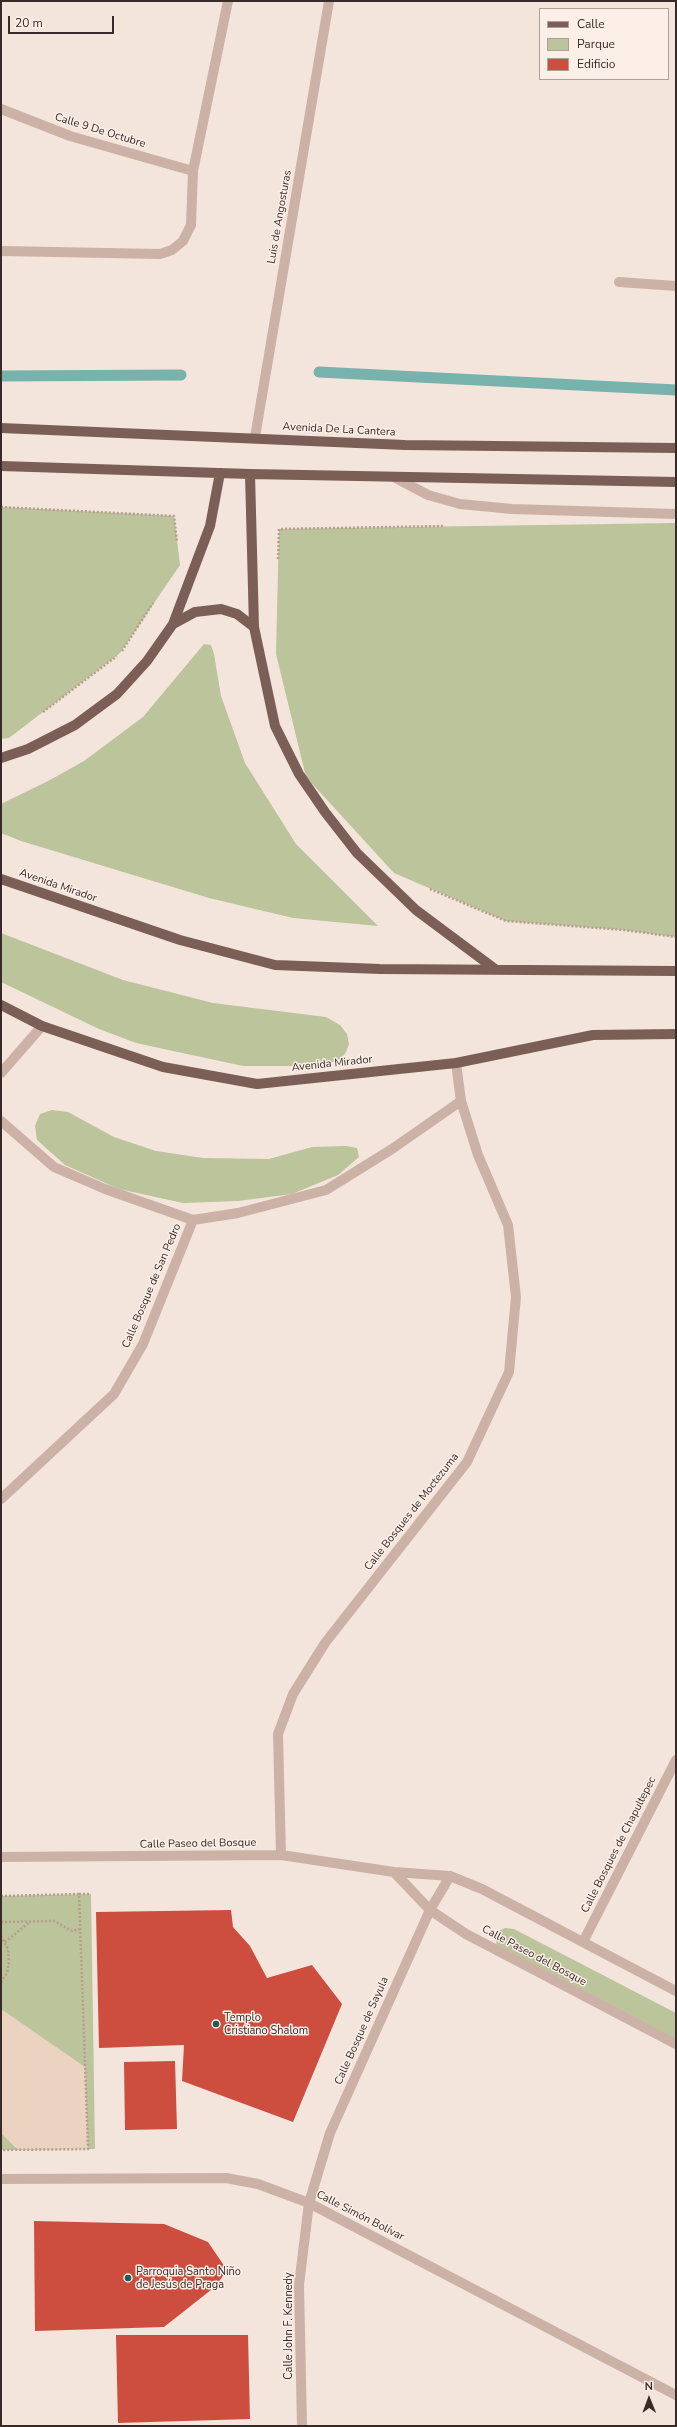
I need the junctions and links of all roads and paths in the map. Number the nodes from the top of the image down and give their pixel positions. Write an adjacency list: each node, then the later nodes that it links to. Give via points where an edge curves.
1 (228, 1): 4 (street)
2 (329, 1): 9 (street, Luis de Angosturas)
3 (1, 109): 4 (street, Calle 9 De Octubre, via 70,136)
4 (193, 171): 5 (street, via 191,225 183,241 172,250 160,254)
5 (1, 251)
6 (618, 282): 7 (street)
7 (676, 286)
8 (1, 428): 9 (main road, Avenida De La Cantera)
9 (255, 437): 10 (main road, Avenida De La Cantera, via 405,445)
10 (676, 448)
11 (1, 466): 12 (main road)
12 (220, 472): 13 (main road); 22 (main road, via 210,526)
13 (250, 474): 14 (main road); 23 (main road)
14 (394, 477): 15 (main road); 17 (street, via 428,495 460,504 512,509)
15 (676, 482)
16 (1, 507): 19 (path, via 174,516)
17 (676, 514)
18 (279, 529): 20 (path)
19 (177, 544)
20 (278, 560)
21 (158, 596): 24 (path, via 120,653)
22 (173, 624): 23 (main road, via 195,612 221,609 237,614); 25 (main road, via 147,661 117,694 75,726 28,749)
23 (254, 627): 29 (main road, via 275,726 299,774 325,812 357,852 416,910)
24 (40, 715)
25 (1, 758)
26 (1, 879): 29 (main road, Avenida Mirador, via 180,940 275,965 380,969)
27 (429, 888): 28 (path, via 506,921 624,930)
28 (676, 937)
29 (495, 969): 30 (main road, Avenida Mirador)
30 (676, 971)
31 (1, 1005): 32 (main road, Avenida Mirador)
32 (42, 1026): 34 (main road, Avenida Mirador, via 163,1067 257,1084); 35 (street)
33 (676, 1034): 34 (main road, Avenida Mirador, via 593,1035)
34 (456, 1063): 36 (street, Calle Bosques de Moctezuma)
35 (1, 1073)
36 (461, 1101): 38 (street, via 392,1150 326,1190 238,1213); 41 (street, Calle Bosques de Moctezuma, via 478,1155 508,1225 516,1297 509,1372 467,1462 325,1643 293,1694 278,1734)
37 (1, 1121): 38 (street, via 54,1167 105,1189)
38 (192, 1220): 39 (street, Calle Bosque de San Pedro, via 143,1344 114,1394)
39 (1, 1499)
40 (676, 1760): 54 (street, Calle Bosques de Chapultepec)
41 (280, 1855): 42 (street, Calle Paseo del Bosque); 43 (street, Calle Paseo del Bosque)
42 (1, 1857)
43 (394, 1872): 44 (street, Calle Paseo del Bosque); 48 (street, Calle Paseo del Bosque)
44 (450, 1876): 48 (street, Calle Bosque de Sayula); 54 (street, Calle Paseo del Bosque, via 482,1889)
45 (79, 1894): 46 (path); 47 (path); 51 (path)
46 (92, 1894)
47 (1, 1896)
48 (430, 1910): 57 (street, Calle Paseo del Bosque, via 466,1934); 60 (street, Calle Bosque de Sayula, via 330,2133)
49 (1, 1922): 50 (path)
50 (30, 1922): 51 (path, via 54,1921 72,1931); 53 (path)
51 (80, 1929): 58 (path, via 88,2149)
52 (1, 1936): 53 (path)
53 (5, 1942): 55 (path, via 9,1962 7,1974)
54 (583, 1942): 56 (street, Calle Paseo del Bosque)
55 (1, 1982)
56 (676, 1991)
57 (676, 2044)
58 (1, 2149)
59 (1, 2179): 60 (street, Calle Simón Bolívar, via 226,2178 258,2184)
60 (310, 2203): 61 (street, Calle Simón Bolívar); 62 (street, Calle John F. Kennedy, via 300,2285)
61 (676, 2395)
62 (302, 2426)

